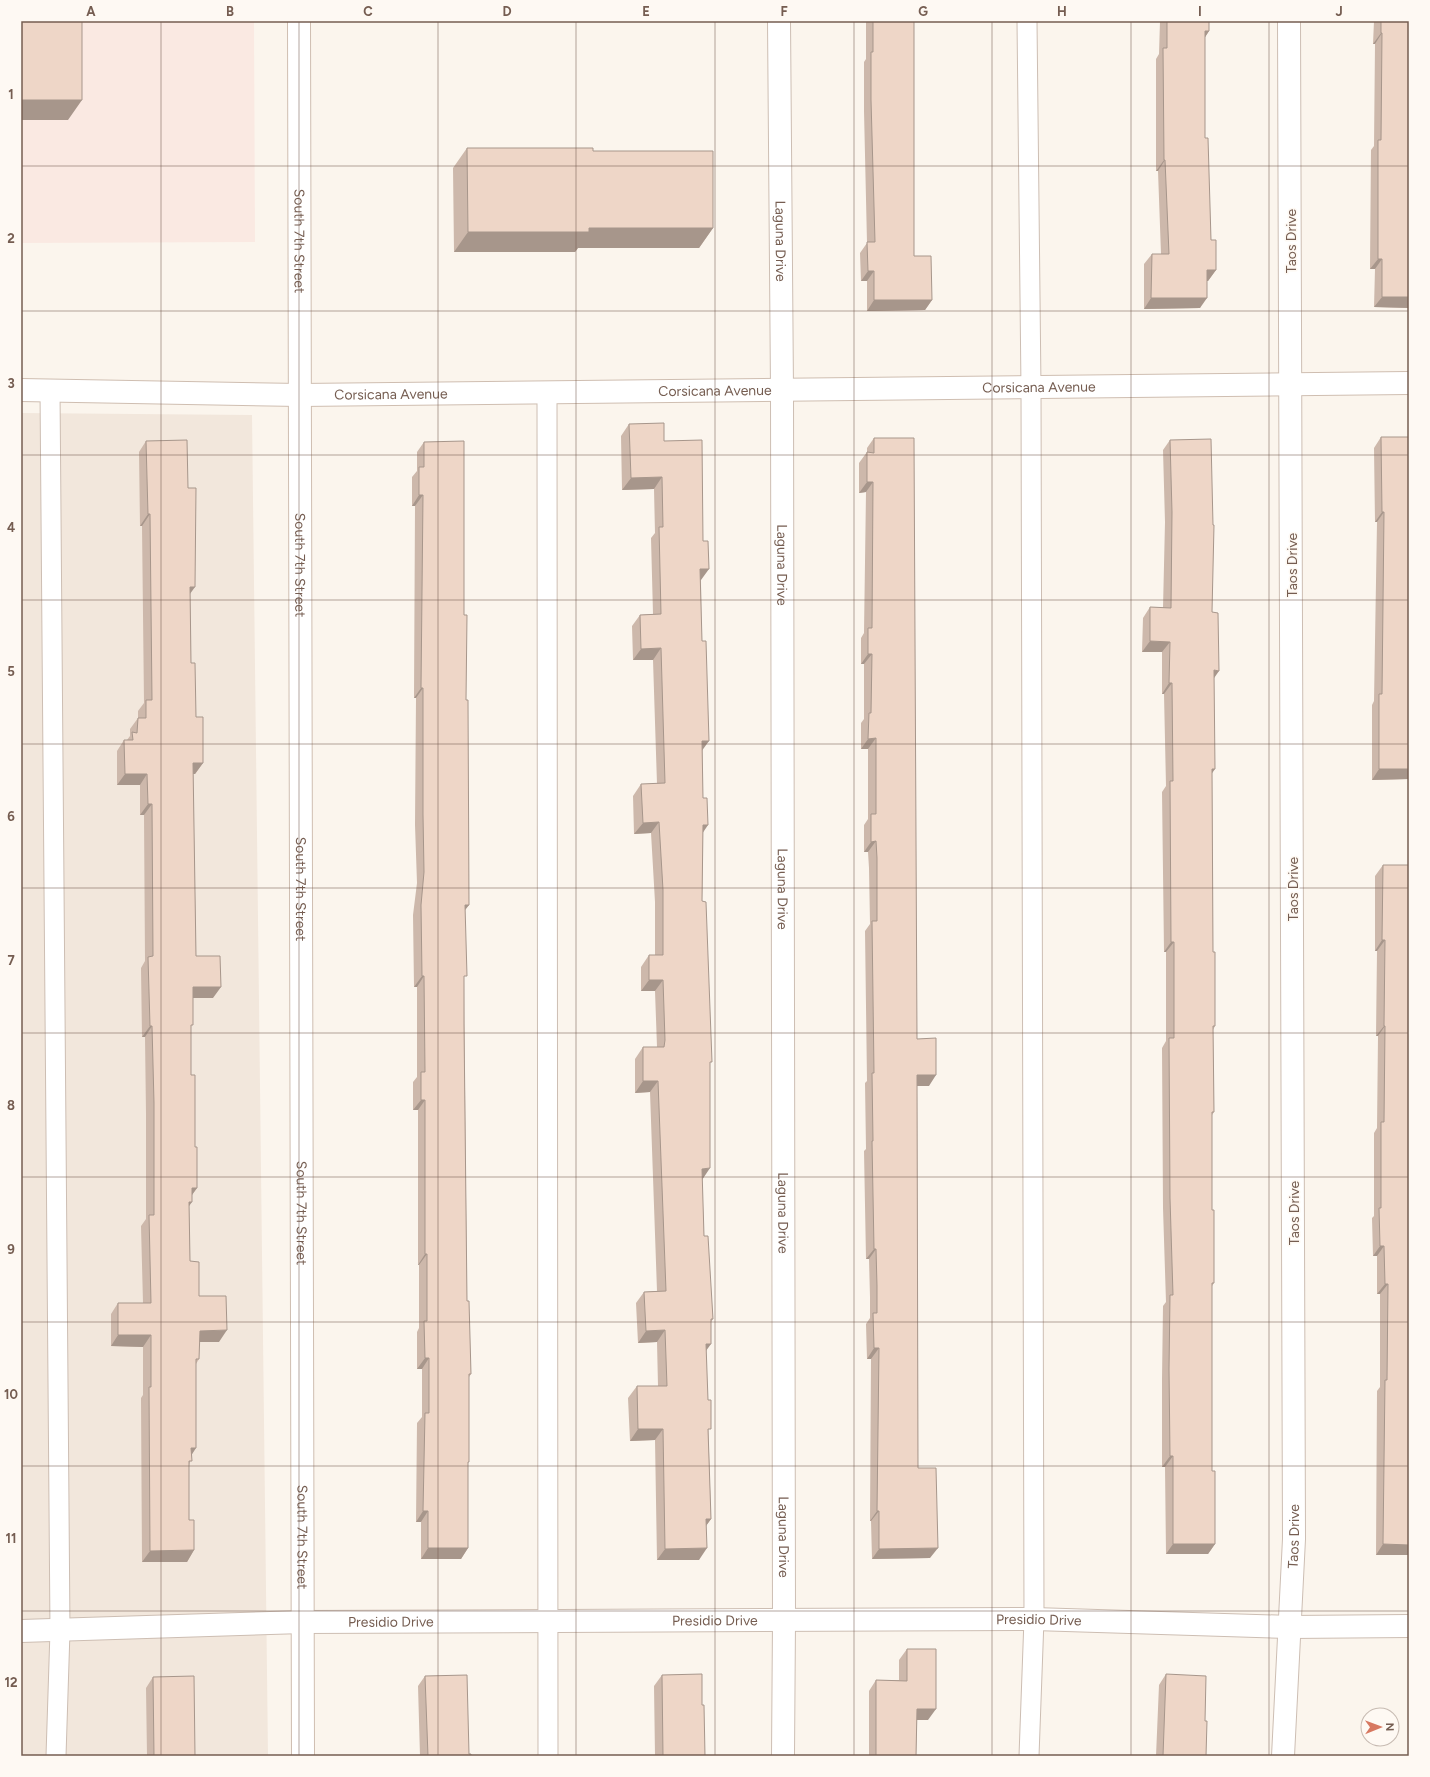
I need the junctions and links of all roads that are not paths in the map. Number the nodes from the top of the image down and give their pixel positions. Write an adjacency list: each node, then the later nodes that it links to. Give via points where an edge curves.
1 (299, 21): 12 (street, South 7th Street)
2 (779, 21): 10 (street, Laguna Drive)
3 (1027, 21): 7 (lane)
4 (1290, 21): 6 (street, Taos Drive)
5 (1409, 383): 6 (street, Corsicana Avenue)
6 (1291, 385): 7 (street, Corsicana Avenue); 18 (street, Taos Drive, via 1294,1539)
7 (1032, 388): 10 (street, Corsicana Avenue); 13 (lane)
8 (21, 390): 9 (street, Corsicana Avenue)
9 (50, 390): 12 (street, Corsicana Avenue); 20 (lane)
10 (782, 390): 11 (street, Corsicana Avenue); 14 (street, Laguna Drive)
11 (547, 392): 12 (street, Corsicana Avenue); 16 (lane)
12 (300, 395): 15 (street, South 7th Street)
13 (1034, 1619): 14 (street, Presidio Drive); 18 (street, Presidio Drive); 25 (lane)
14 (784, 1621): 16 (street, Presidio Drive); 24 (street, Laguna Drive)
15 (303, 1622): 16 (street, Presidio Drive); 20 (street, Presidio Drive); 22 (street, South 7th Street)
16 (549, 1622): 23 (lane)
17 (1409, 1626): 18 (street, Presidio Drive)
18 (1290, 1627): 26 (street, Taos Drive)
19 (21, 1631): 20 (street, Presidio Drive)
20 (60, 1631): 21 (lane)
21 (56, 1756)
22 (303, 1756)
23 (548, 1756)
24 (783, 1756)
25 (1029, 1756)
26 (1283, 1756)

